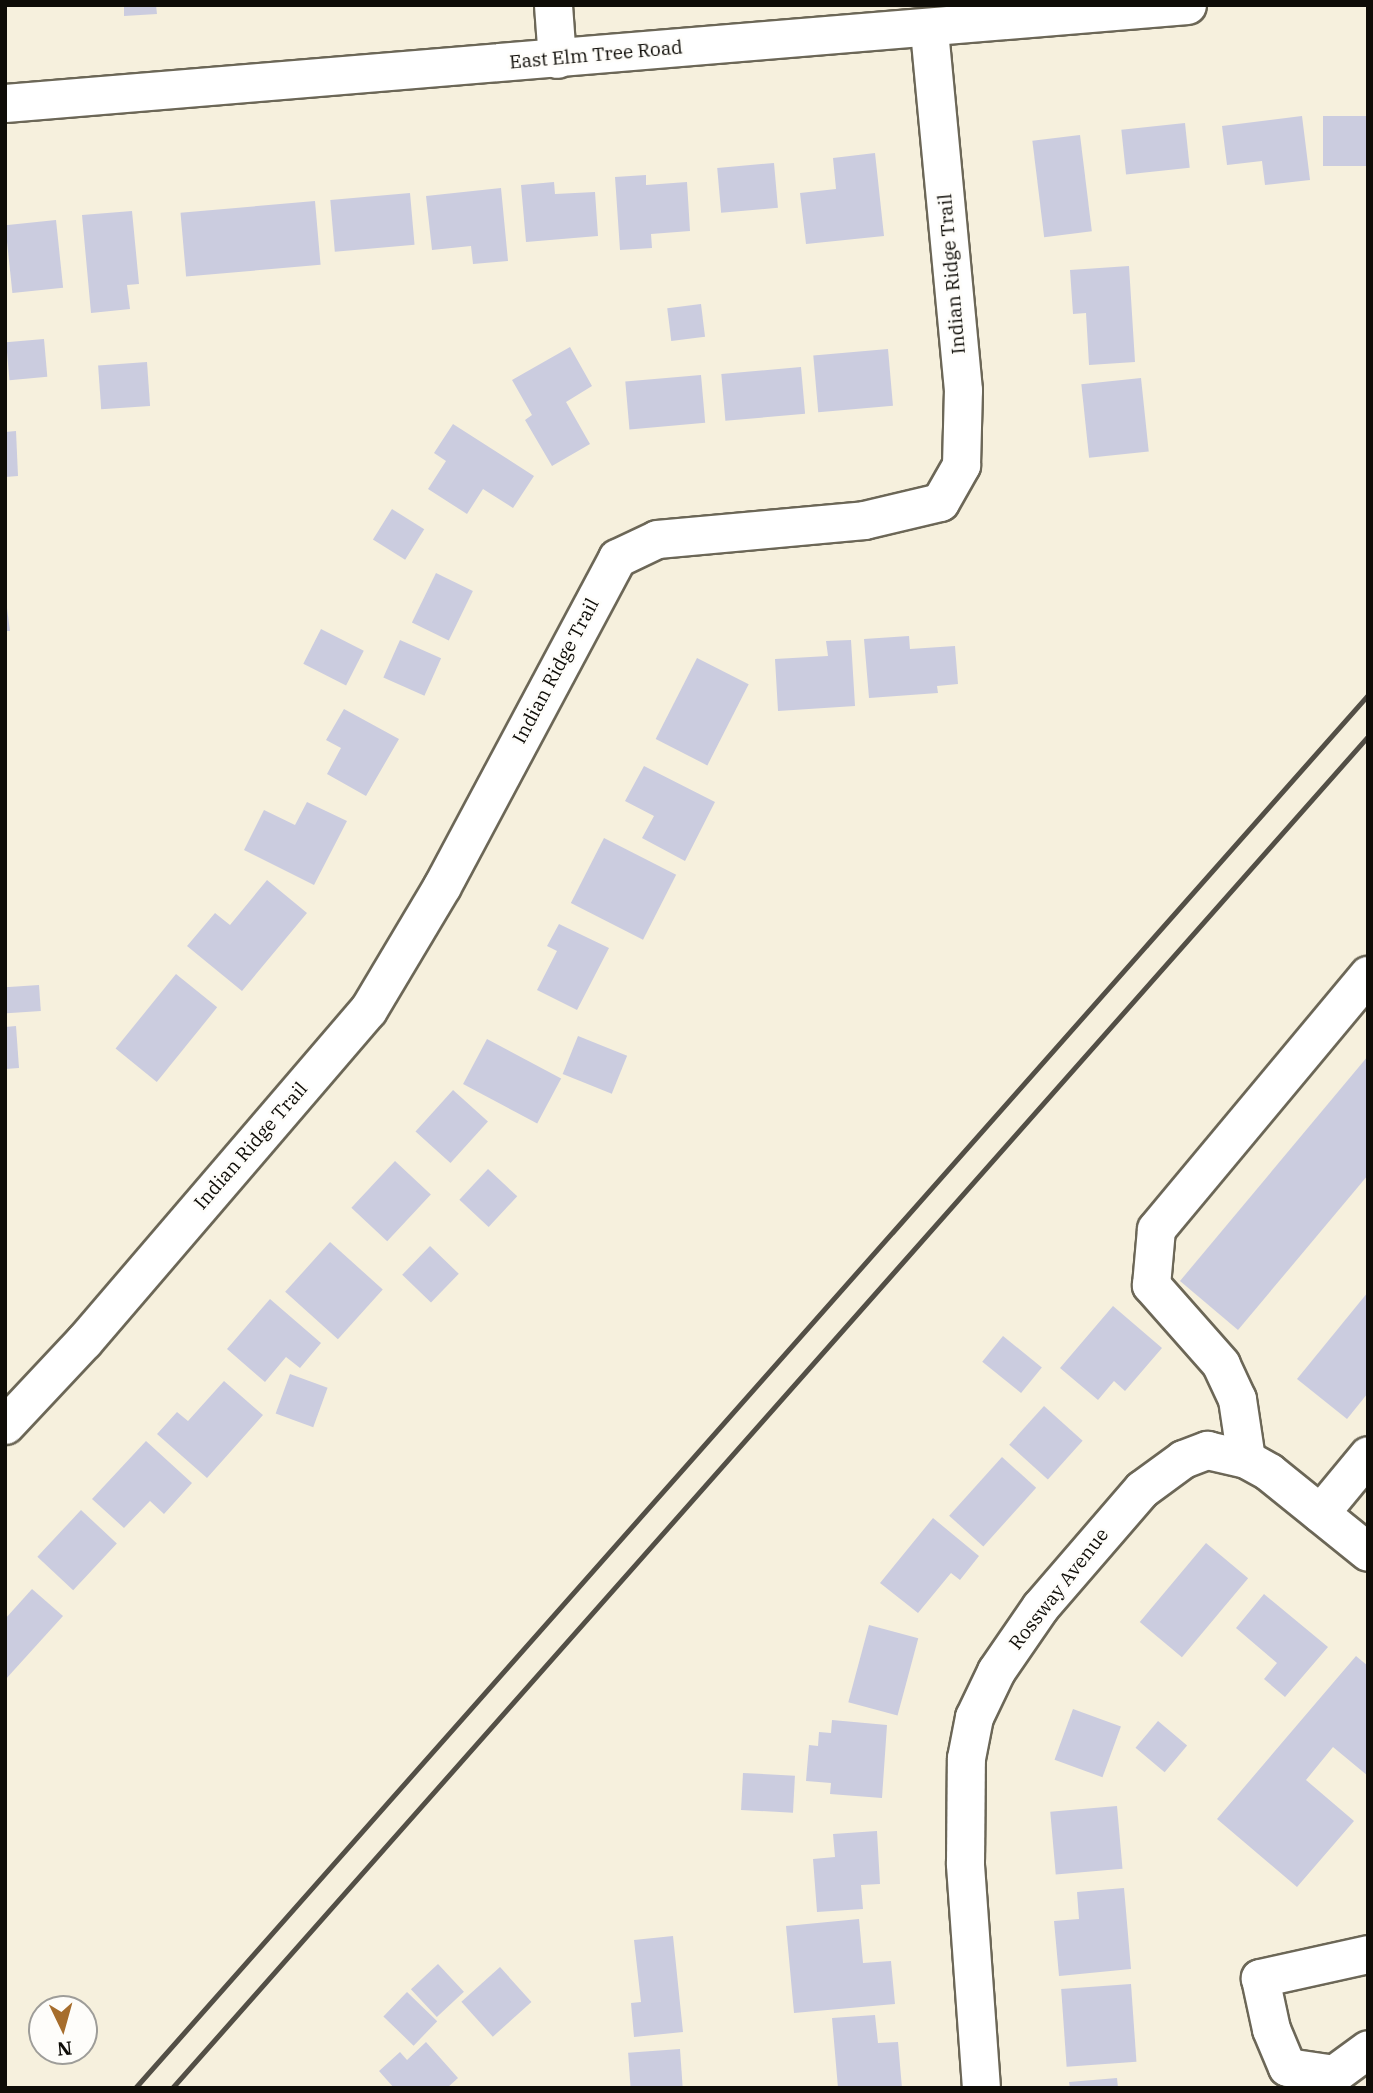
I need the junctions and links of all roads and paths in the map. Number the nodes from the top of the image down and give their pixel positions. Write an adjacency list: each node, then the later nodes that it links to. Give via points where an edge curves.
1 (553, 5): 5 (street)
2 (1187, 5): 3 (street, East Elm Tree Road)
3 (990, 14): 4 (street, East Elm Tree Road)
4 (929, 28): 5 (street, East Elm Tree Road); 8 (street, Indian Ridge Trail, via 963,390 961,465 940,502 864,520 657,539 617,558 442,886 368,1010 84,1341)
5 (557, 59): 6 (street, East Elm Tree Road)
6 (5, 103)
7 (1368, 975): 10 (street, via 1156,1228 1151,1285 1221,1364 1237,1399)
8 (5, 1425)
9 (1368, 1455): 11 (street)
10 (1246, 1459): 11 (street, Rossway Avenue); 15 (street, Rossway Avenue, via 1207,1450 1183,1459 1142,1489 1040,1607 996,1671 974,1717 964,1783 965,1863)
11 (1320, 1513): 12 (street, Rossway Avenue)
12 (1368, 1552)
13 (1368, 1954): 14 (street, via 1260,1978 1270,2029 1287,2067 1334,2074)
14 (1368, 2049)
15 (981, 2088)

